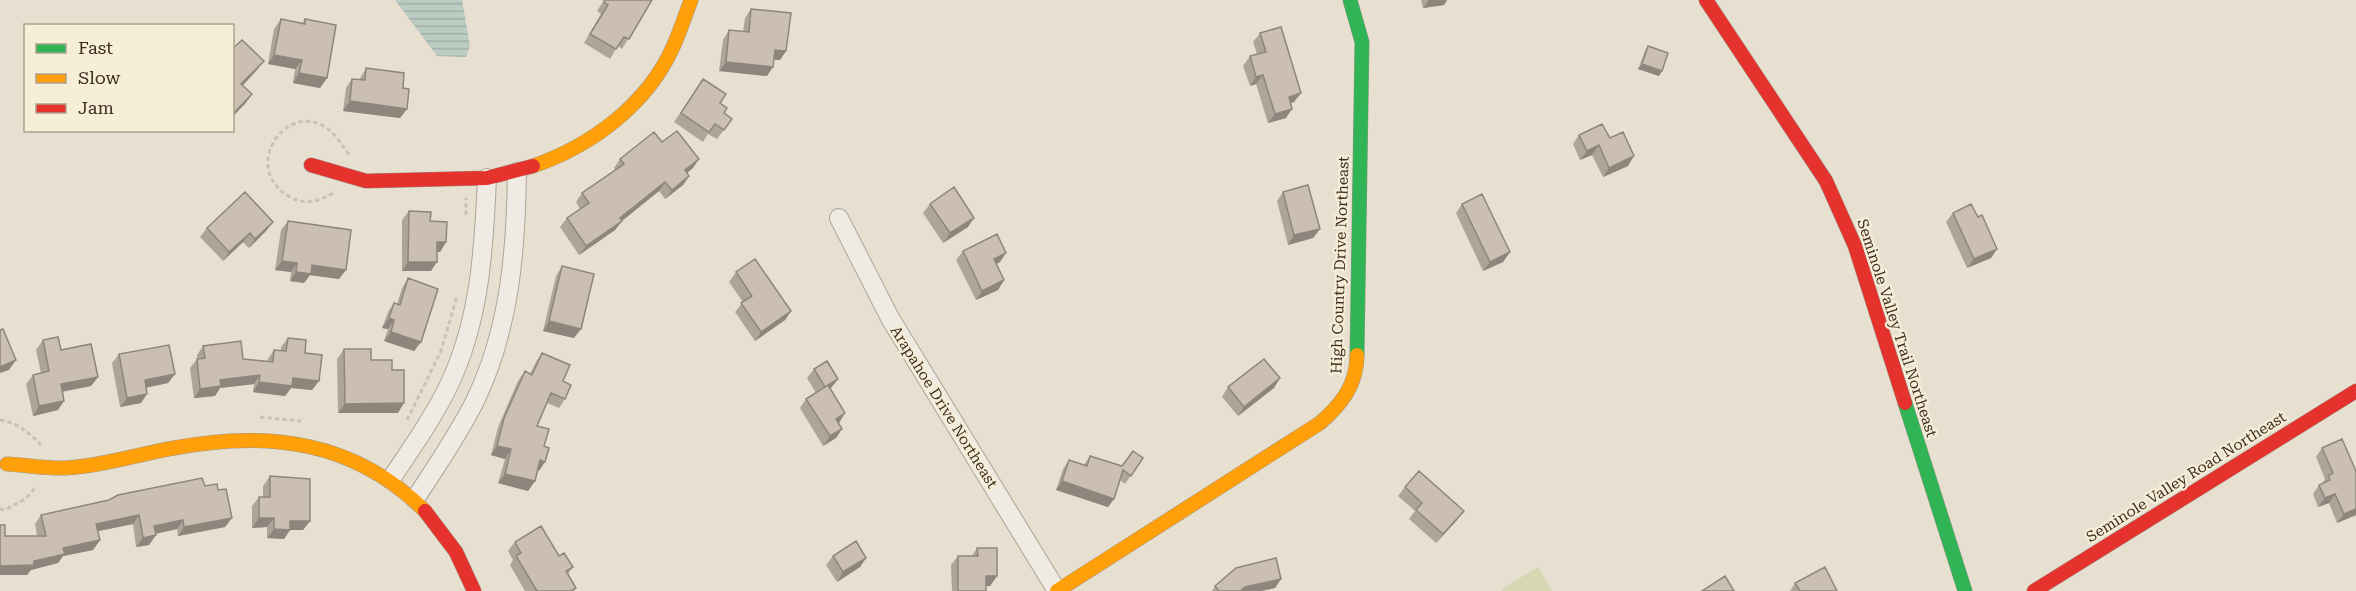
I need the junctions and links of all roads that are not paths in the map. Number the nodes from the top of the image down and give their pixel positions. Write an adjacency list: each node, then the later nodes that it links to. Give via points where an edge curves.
1 (691, 0): 5 (street, via 672,49 650,84 624,114 588,140 551,160)
2 (1350, 0): 13 (street, High Country Drive Northeast, via 1362,42 1357,370 1351,388 1320,423)
3 (1706, 0): 14 (street, Seminole Valley Trail Northeast, via 1826,182 1856,246)
4 (311, 165): 6 (street, via 366,182)
5 (517, 172): 6 (street); 11 (street, via 516,238 508,294 494,349 475,400)
6 (487, 178): 10 (street, via 480,286 465,341 449,384)
7 (839, 218): 13 (street, Arapahoe Drive Northeast, via 890,318)
8 (2356, 391): 15 (street, Seminole Valley Road Northeast)
9 (7, 464): 10 (street, via 67,468 216,441 266,439 312,445 349,456)
10 (391, 479): 11 (street)
11 (415, 499): 12 (street, via 442,528)
12 (474, 591)
13 (1057, 591)
14 (1965, 591)
15 (2034, 591)

